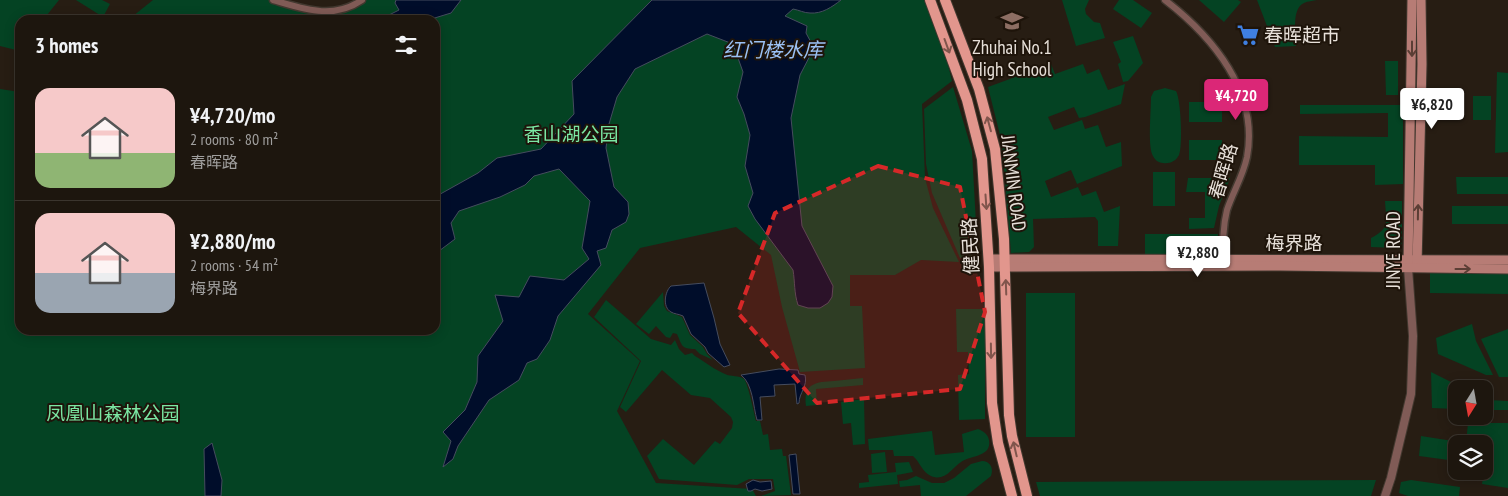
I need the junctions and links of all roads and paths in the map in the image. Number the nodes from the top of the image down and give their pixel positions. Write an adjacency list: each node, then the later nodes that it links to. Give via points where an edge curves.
1 (273, 0): 2 (street, via 322,12 349,8)
2 (362, 0)
3 (930, 0): 12 (main road, 健民路, one-way to 12, via 967,100 978,141)
4 (944, 0): 13 (main road, JIANMIN ROAD, one-way to 4, via 995,148 979,89)
5 (1165, 0): 9 (street, 春晖路)
6 (1180, 0): 9 (street)
7 (1412, 0): 14 (main road, JINYE ROAD, one-way to 14)
8 (1421, 0): 14 (main road, JINYE ROAD, one-way to 8, via 1422,64)
9 (1174, 7): 10 (street, 春晖路, via 1194,24 1228,65 1240,88 1245,109 1247,156 1224,225)
10 (1223, 259): 13 (main road, 梅界路); 14 (main road, 梅界路)
11 (1508, 260): 14 (main road, 梅界路)
12 (989, 263): 13 (main road); 16 (main road, 健民路, one-way to 16, via 992,403 998,443)
13 (1005, 263): 14 (main road); 17 (main road, JIANMIN ROAD, one-way to 13, via 1009,415)
14 (1413, 265): 15 (main road, one-way to 15); 18 (street, JINYE ROAD, via 1411,394)
15 (1508, 269)
16 (1012, 496)
17 (1027, 496)
18 (1385, 496)

